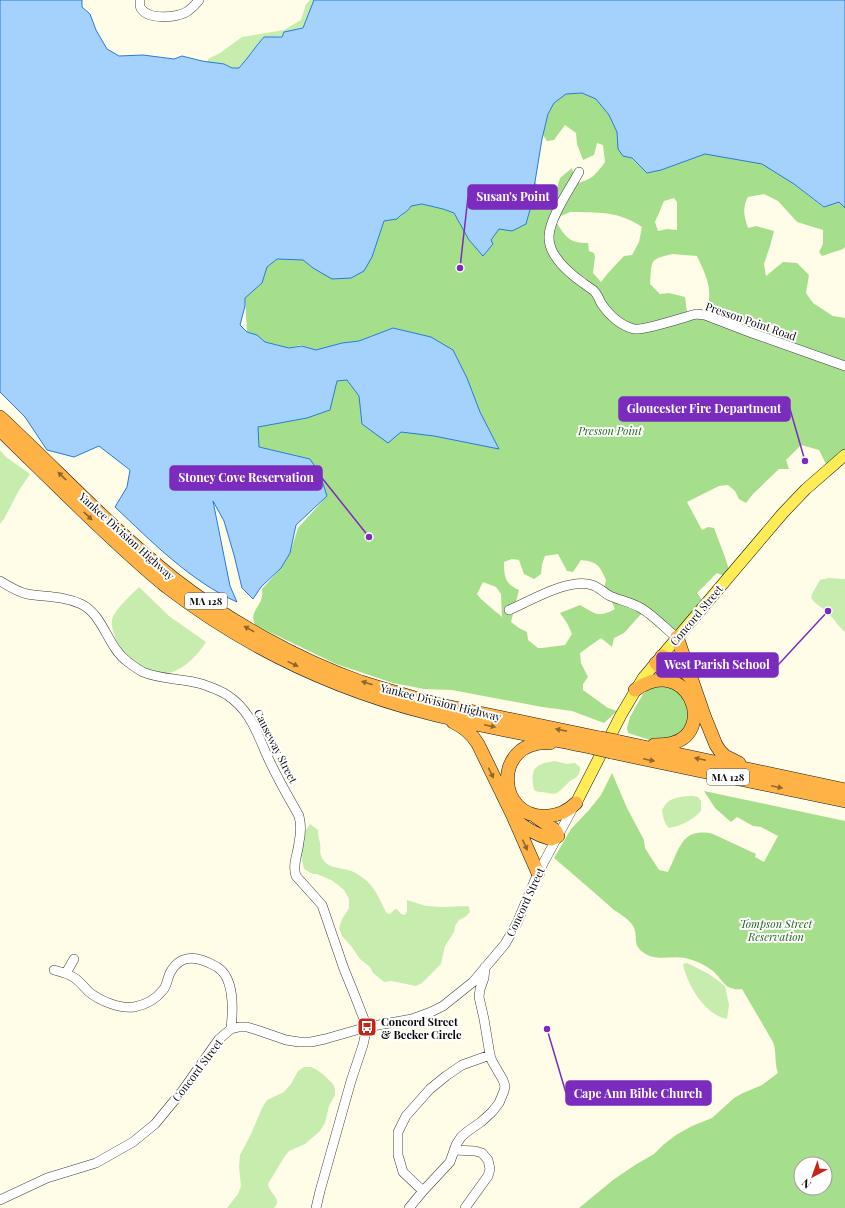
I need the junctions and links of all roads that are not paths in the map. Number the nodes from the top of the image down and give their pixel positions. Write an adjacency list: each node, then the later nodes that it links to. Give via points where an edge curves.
1 (140, 0): 2 (street, via 140,7 155,17 175,16 187,12)
2 (199, 0)
3 (578, 172): 4 (street, Presson Point Road, via 551,228 550,244 560,262 594,291 617,322 636,329 696,314 705,315)
4 (845, 366)
5 (0, 417): 16 (highway, Yankee Division Highway / MA 128, one-way to 5, via 411,697 359,681 316,663 246,627 163,570)
6 (0, 430): 15 (highway, Yankee Division Highway / MA 128, one-way to 15, via 125,551 192,605 233,632 292,664 330,681)
7 (845, 455): 10 (main road, Concord Street, via 783,513)
8 (0, 581): 30 (street, Causeway Street, via 26,594 52,596 81,604 102,626 111,644 124,659 143,672 189,681 227,694 248,715 299,816 301,824 294,871 298,881 322,905)
9 (509, 610): 10 (street, via 567,585 587,584 600,588 609,596 639,607)
10 (677, 638): 11 (main road, Concord Street); 12 (highway)
11 (659, 659): 12 (highway, via 680,666); 13 (highway, via 665,674); 14 (main road, Concord Street)
12 (691, 679): 18 (highway, via 714,740 725,756 743,764)
13 (676, 683): 14 (highway, via 666,680 651,681); 17 (highway, via 687,692 694,707 692,725 683,738 663,745)
14 (635, 690): 21 (main road, Concord Street)
15 (385, 700): 16 (highway, Yankee Division Highway / MA 128, one-way to 16, via 448,718); 23 (highway, one-way to 23, via 450,721 472,735)
16 (597, 743): 17 (highway, Yankee Division Highway / MA 128, bridge); 22 (highway, via 539,743 526,747 515,756 507,774 508,788 516,804)
17 (615, 745): 18 (highway, Yankee Division Highway / MA 128, one-way to 17); 20 (highway, Yankee Division Highway / MA 128, one-way to 20)
18 (820, 785): 19 (highway, Yankee Division Highway / MA 128)
19 (845, 790)
20 (845, 801)
21 (576, 803): 22 (highway, via 557,815); 24 (street, Concord Street)
22 (533, 815): 24 (highway, via 556,830)
23 (513, 816): 24 (highway, via 536,834 551,839); 25 (highway, one-way to 25)
24 (558, 836): 25 (street, Concord Street)
25 (538, 873): 27 (street, Concord Street, via 517,923 505,944)
26 (74, 959): 29 (street)
27 (486, 968): 30 (street, Concord Street, via 443,1006 431,1012 412,1019); 32 (street, via 479,997)
28 (54, 970): 29 (street)
29 (66, 973): 31 (street, via 76,978 90,993 103,1001 118,1006 134,1007 154,999 164,989 175,966 185,959 195,958 210,963 222,970 229,982 233,1008)
30 (367, 1027): 31 (street, Concord Street, via 311,1042 286,1040 247,1027); 36 (street)
31 (231, 1029): 35 (street, Concord Street, via 219,1039 155,1124 133,1142 96,1163 47,1178)
32 (490, 1054): 33 (street, via 504,1080 499,1103 481,1122 461,1137); 34 (street, via 462,1065 430,1089 406,1116 398,1132 398,1155 403,1172)
33 (454, 1150): 34 (street, via 450,1162); 38 (street, via 482,1153 488,1160 490,1169 488,1176)
34 (423, 1191): 37 (street)
35 (0, 1200)
36 (316, 1208)
37 (410, 1208)
38 (465, 1208)

